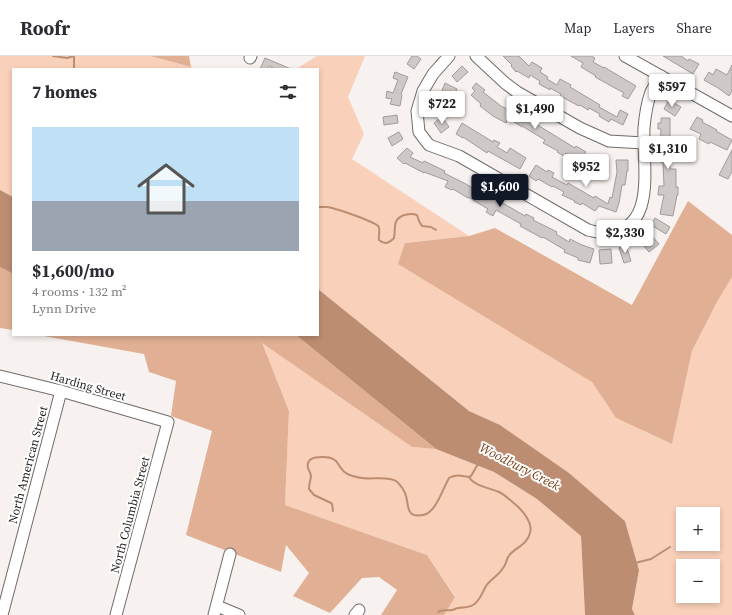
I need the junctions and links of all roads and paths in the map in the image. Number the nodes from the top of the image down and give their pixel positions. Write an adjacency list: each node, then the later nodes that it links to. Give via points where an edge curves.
1 (449, 56): 6 (street, via 432,74 423,91 417,112 419,132 429,144 459,156 588,230 603,233 620,231 632,224 640,213 645,182)
2 (476, 56): 6 (street, via 517,92 580,128 609,141)
3 (625, 56): 4 (street)
4 (661, 76): 5 (street); 6 (street, via 647,106)
5 (732, 116)
6 (644, 143)
7 (0, 376): 8 (street, Harding Street)
8 (61, 391): 9 (street, Harding Street); 12 (street, North American Street)
9 (168, 422): 13 (street, North Columbia Street)
10 (230, 554): 11 (street)
11 (216, 611): 14 (street)
12 (2, 615)
13 (116, 615)
14 (239, 615)

